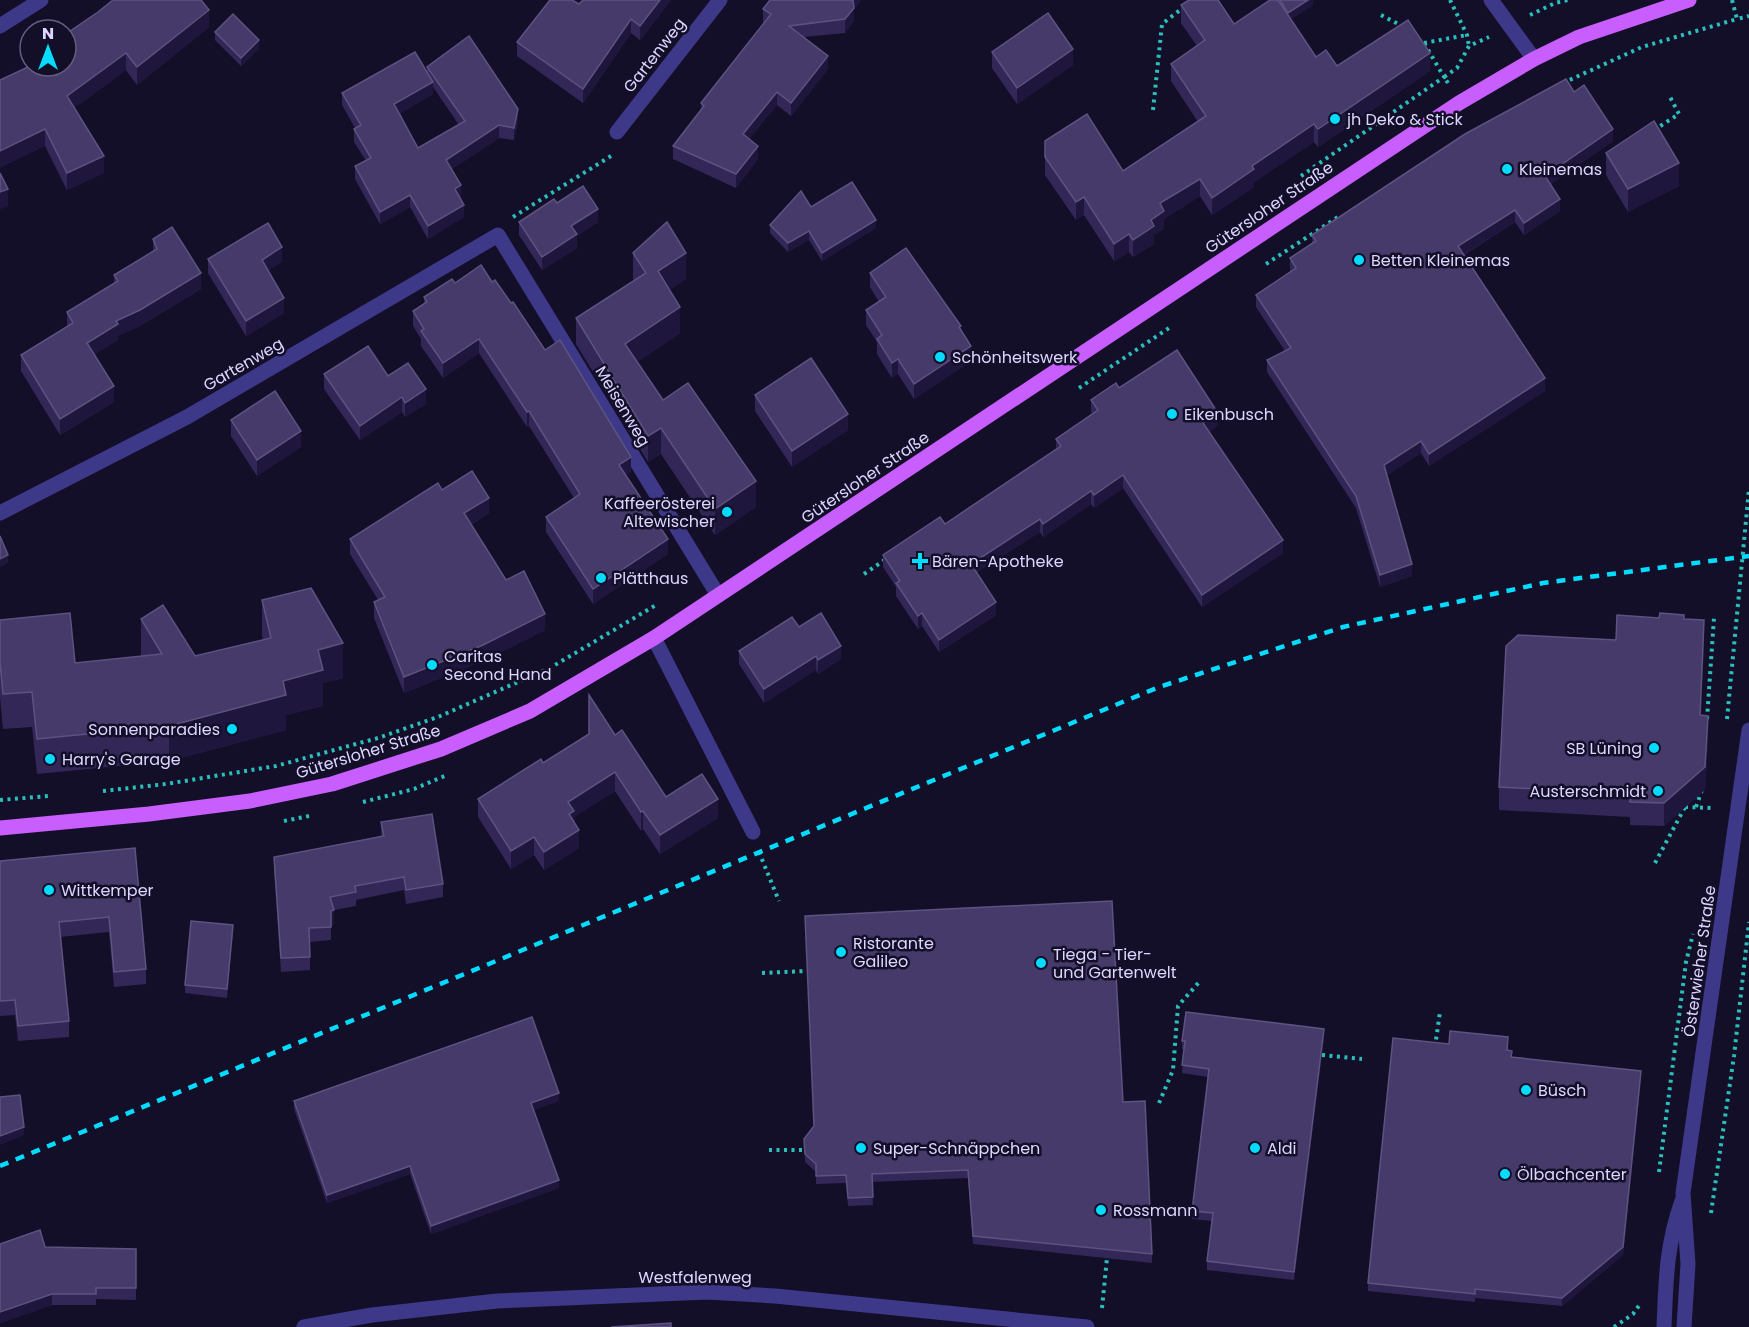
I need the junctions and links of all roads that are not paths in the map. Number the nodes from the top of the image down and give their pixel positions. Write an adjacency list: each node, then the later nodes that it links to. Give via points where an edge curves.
1 (41, 0): 5 (street)
2 (720, 0): 7 (street, Gartenweg)
3 (1491, 0): 6 (street)
4 (1689, 0): 6 (main road, Gütersloher Straße, via 1579,37)
5 (0, 26)
6 (1534, 59): 10 (main road, Gütersloher Straße, via 1459,102)
7 (617, 132)
8 (498, 235): 9 (street, Gartenweg, via 187,417); 10 (street, Meisenweg)
9 (0, 513)
10 (718, 595): 11 (main road, Gütersloher Straße)
11 (654, 638): 14 (main road, Gütersloher Straße, via 530,711 441,749 332,784 228,804); 15 (street)
12 (1749, 730): 13 (street, Österwieher Straße)
13 (1744, 810): 16 (street, Österwieher Straße)
14 (0, 828)
15 (753, 832)
16 (1683, 1198): 20 (street, Österwieher Straße, via 1672,1228 1666,1266); 21 (street, Österwieher Straße, via 1688,1264)
17 (304, 1327): 18 (street, Westfalenweg, via 497,1301 707,1292)
18 (1080, 1327): 19 (street, Westfalenweg)
19 (1087, 1327)
20 (1664, 1327)
21 (1684, 1327)

